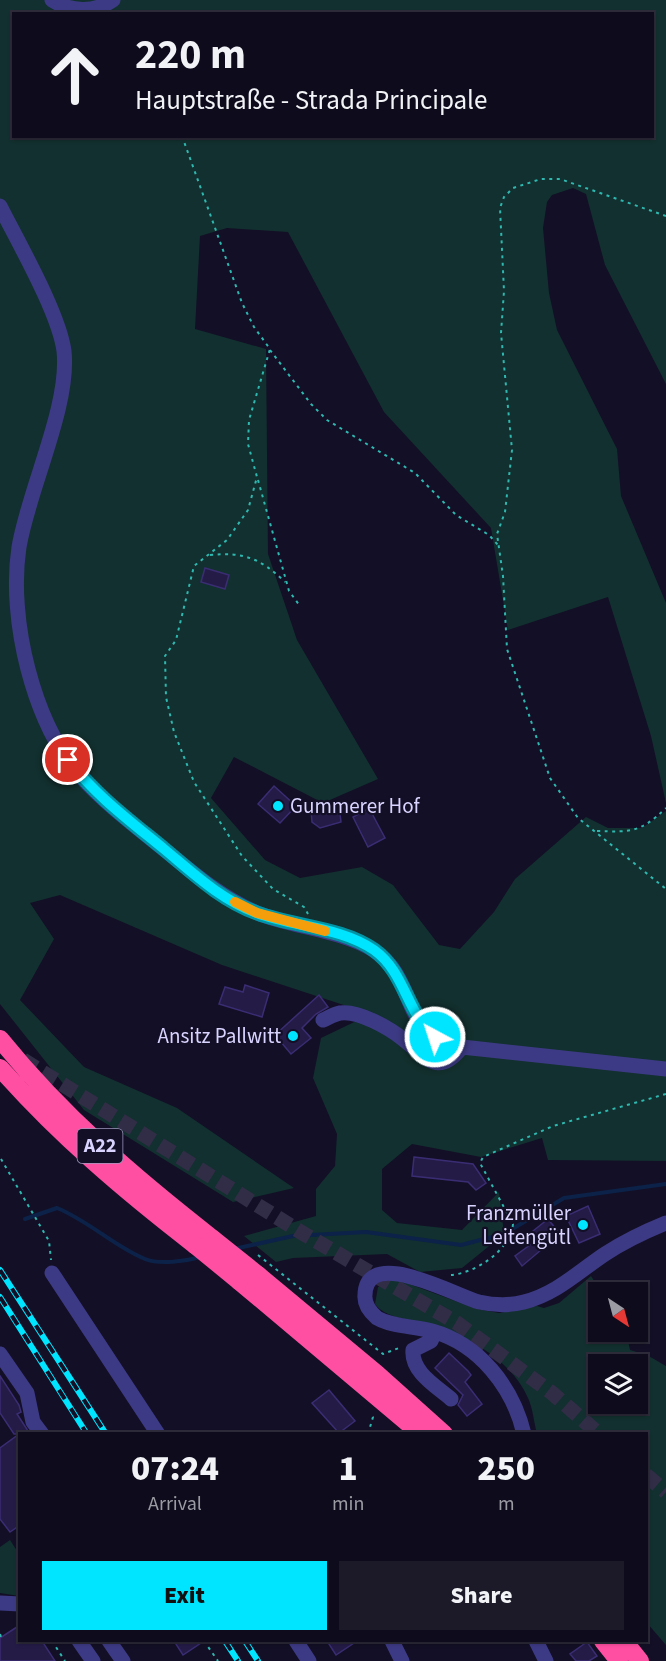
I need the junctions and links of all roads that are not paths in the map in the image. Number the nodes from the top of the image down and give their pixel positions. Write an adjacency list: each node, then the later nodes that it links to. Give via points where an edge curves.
1 (52, 0): 2 (street, via 83,10)
2 (113, 0)
3 (0, 206): 6 (street, via 52,314 63,348 65,376 26,510 17,585 27,661 40,711 52,736 81,777 105,801 220,894 257,913 357,942 378,954 400,978 426,1029 435,1037)
4 (323, 1020): 6 (street, via 341,1012 362,1016 401,1037 429,1062 452,1060)
5 (0, 1039): 17 (highway, A22, bridge, via 106,1152 377,1374)
6 (462, 1047): 8 (street)
7 (0, 1068): 16 (highway, A22, bridge, via 68,1140 137,1200)
8 (666, 1069)
9 (666, 1223): 11 (street, via 625,1242 554,1291 520,1303 478,1301 392,1272 371,1279 365,1292 367,1307 377,1318)
10 (52, 1273): 15 (street)
11 (435, 1332): 13 (street, via 431,1341 413,1350 412,1359 420,1372); 18 (street, via 468,1347 498,1378 515,1407)
12 (0, 1354): 14 (street, via 27,1393 33,1422)
13 (451, 1399)
14 (40, 1432)
15 (157, 1432)
16 (419, 1432)
17 (442, 1432)
18 (523, 1432)
19 (0, 1603): 20 (street)
20 (18, 1604)
21 (80, 1642): 28 (street)
22 (110, 1642): 29 (street)
23 (297, 1642): 30 (street)
24 (392, 1642): 31 (street)
25 (536, 1642): 32 (street)
26 (604, 1642): 33 (highway)
27 (625, 1642): 34 (highway)
28 (93, 1661)
29 (123, 1661)
30 (309, 1661)
31 (402, 1661)
32 (546, 1661)
33 (618, 1661)
34 (640, 1661)

